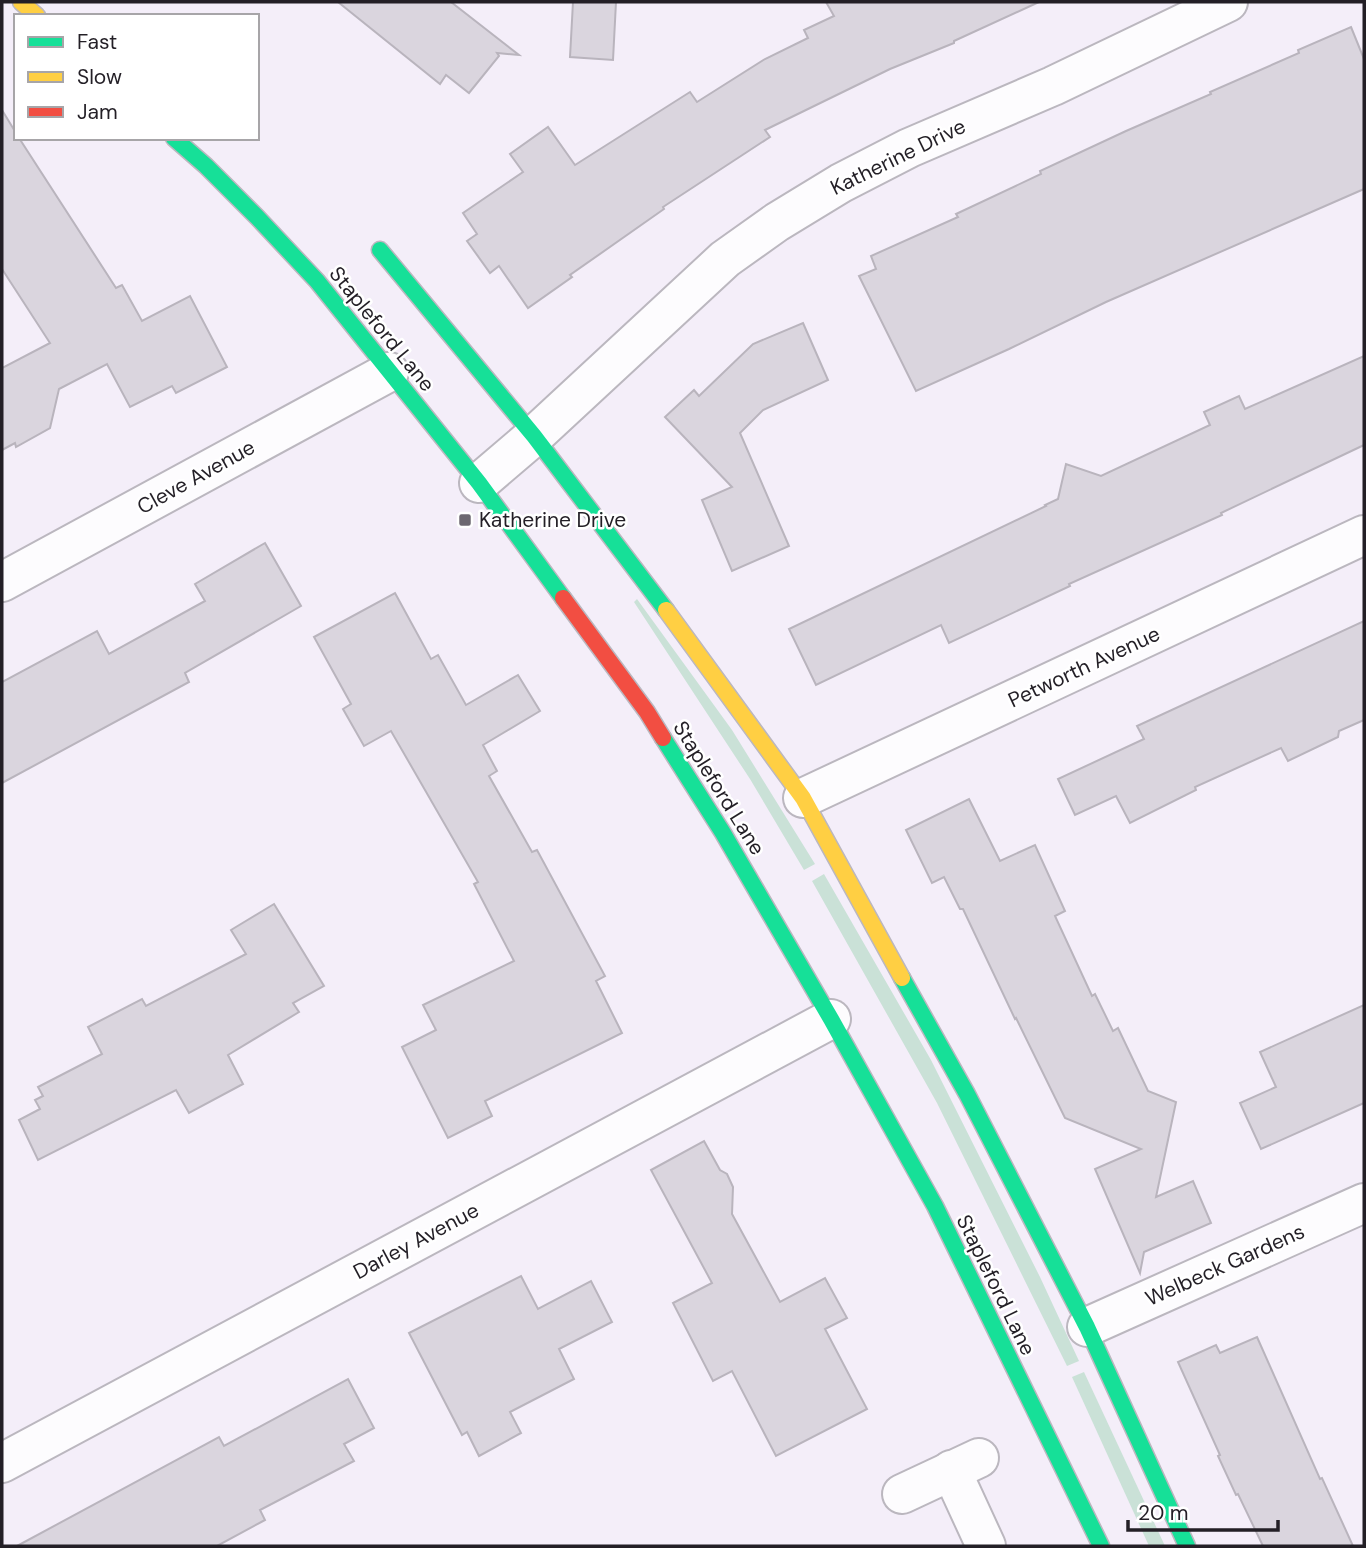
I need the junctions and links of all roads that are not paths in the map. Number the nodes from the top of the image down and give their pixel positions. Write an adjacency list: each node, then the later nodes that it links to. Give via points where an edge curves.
1 (21, 2): 3 (main road)
2 (1228, 2): 7 (street, Katherine Drive, via 1053,86 909,148 777,222 726,259)
3 (35, 14)
4 (176, 140): 6 (main road, Stapleford Lane, via 317,281)
5 (380, 250): 7 (main road)
6 (389, 372): 8 (main road, Stapleford Lane); 10 (street, Cleve Avenue)
7 (534, 436): 8 (street, Katherine Drive); 11 (main road)
8 (479, 483): 12 (main road, Stapleford Lane, via 647,712)
9 (1364, 536): 11 (street, Petworth Avenue)
10 (2, 582)
11 (803, 798): 14 (main road, via 967,1094)
12 (831, 1018): 15 (street, Darley Avenue); 18 (main road, Stapleford Lane, via 935,1206)
13 (1364, 1203): 14 (street, Welbeck Gardens)
14 (1087, 1327): 19 (main road)
15 (2, 1463)
16 (902, 1494): 17 (street, via 965,1464)
17 (986, 1546)
18 (1101, 1546)
19 (1187, 1546)

